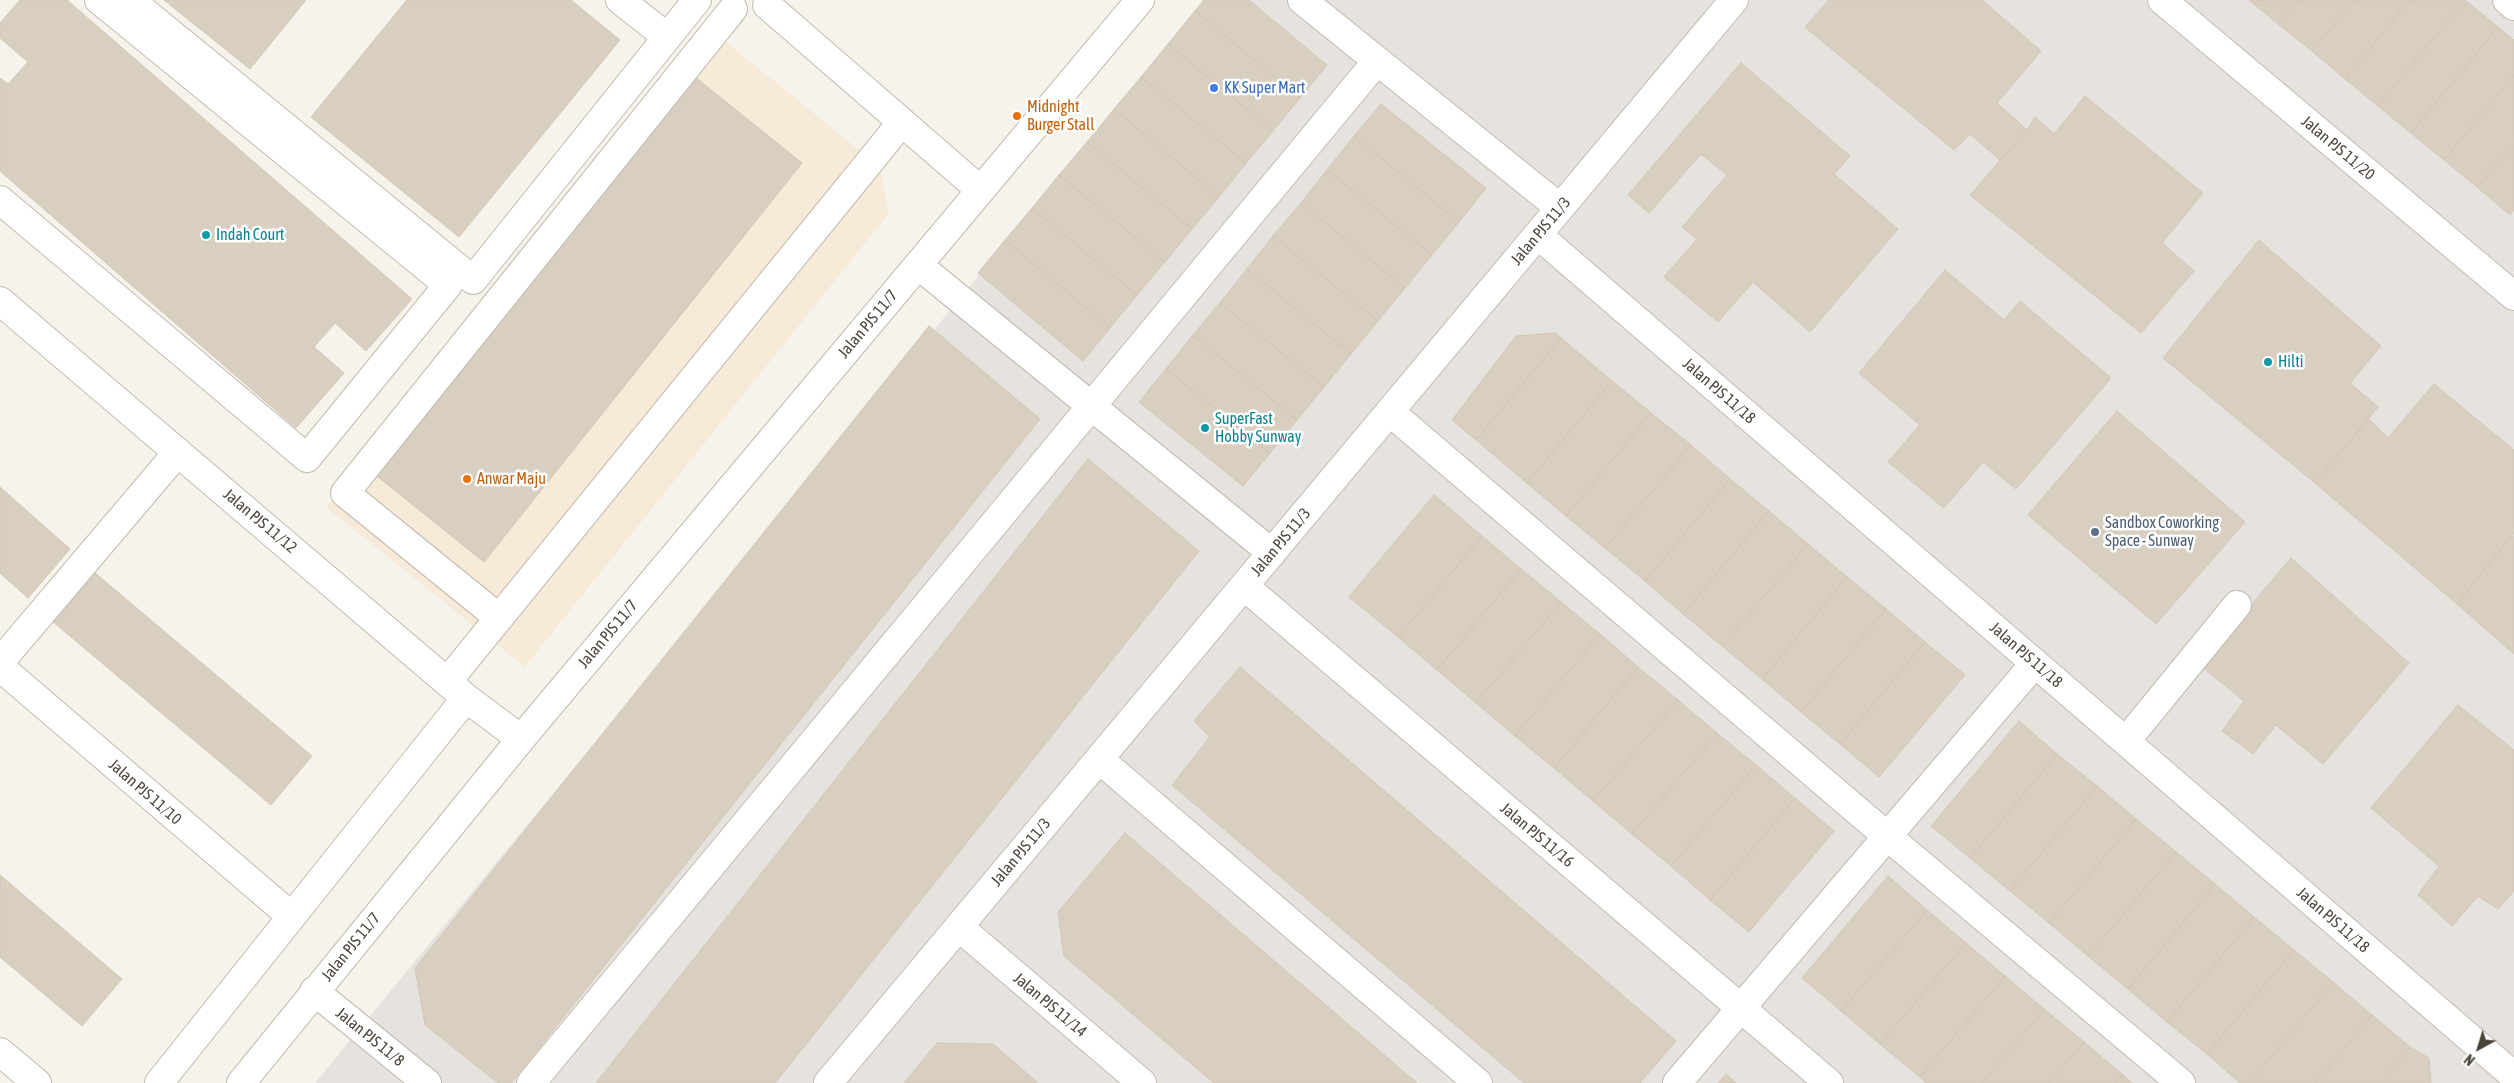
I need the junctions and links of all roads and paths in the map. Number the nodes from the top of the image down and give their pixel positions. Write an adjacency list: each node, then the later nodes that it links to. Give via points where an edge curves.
1 (99, 0): 17 (street, via 448,285 307,458)
2 (130, 0): 13 (street, via 473,280)
3 (620, 0): 13 (street)
4 (697, 0): 13 (street)
5 (1140, 0): 16 (street, Jalan PJS 11/7)
6 (1302, 0): 14 (street)
7 (1734, 0): 18 (street, Jalan PJS 11/3)
8 (2162, 0): 21 (street, Jalan PJS 11/20)
9 (2507, 0): 12 (street)
10 (770, 2): 11 (street, via 750,9); 15 (street)
11 (723, 4): 29 (street, via 345,493)
12 (2514, 6)
13 (667, 37)
14 (1377, 62): 18 (street); 23 (street)
15 (902, 122): 16 (street); 29 (street)
16 (979, 189): 20 (street, Jalan PJS 11/7)
17 (0, 200)
18 (1560, 208): 19 (street, Jalan PJS 11/3)
19 (1538, 235): 24 (street, Jalan PJS 11/3); 31 (street, Jalan PJS 11/18)
20 (918, 264): 23 (street); 34 (street, Jalan PJS 11/7)
21 (2514, 296)
22 (0, 301): 25 (street, Jalan PJS 11/12)
23 (1091, 406): 26 (street); 48 (street)
24 (1390, 412): 26 (street, Jalan PJS 11/3); 37 (street)
25 (178, 452): 30 (street); 33 (street, Jalan PJS 11/12)
26 (1272, 553): 27 (street, Jalan PJS 11/3)
27 (1244, 586): 36 (street, Jalan PJS 11/3); 41 (street, Jalan PJS 11/16)
28 (2237, 606): 35 (street)
29 (499, 618): 33 (street)
30 (0, 662)
31 (2035, 663): 35 (street, Jalan PJS 11/18); 37 (street)
32 (0, 667): 38 (street, Jalan PJS 11/10)
33 (456, 690): 34 (street, Jalan PJS 11/12); 38 (street)
34 (521, 739): 40 (street, Jalan PJS 11/7)
35 (2126, 741): 43 (street, Jalan PJS 11/18)
36 (1099, 759): 39 (street, Jalan PJS 11/3); 51 (street)
37 (1887, 836): 41 (street); 54 (street)
38 (291, 916): 45 (street)
39 (959, 927): 49 (street, Jalan PJS 11/3); 50 (street, Jalan PJS 11/14)
40 (314, 991): 46 (street, Jalan PJS 11/7); 47 (street, Jalan PJS 11/8)
41 (1741, 1008): 52 (street); 53 (street, Jalan PJS 11/16)
42 (0, 1052): 44 (street)
43 (2514, 1076)
44 (37, 1083)
45 (159, 1083)
46 (241, 1083)
47 (426, 1083)
48 (531, 1083)
49 (828, 1083)
50 (1142, 1083)
51 (1478, 1083)
52 (1677, 1083)
53 (1830, 1083)
54 (2181, 1083)

